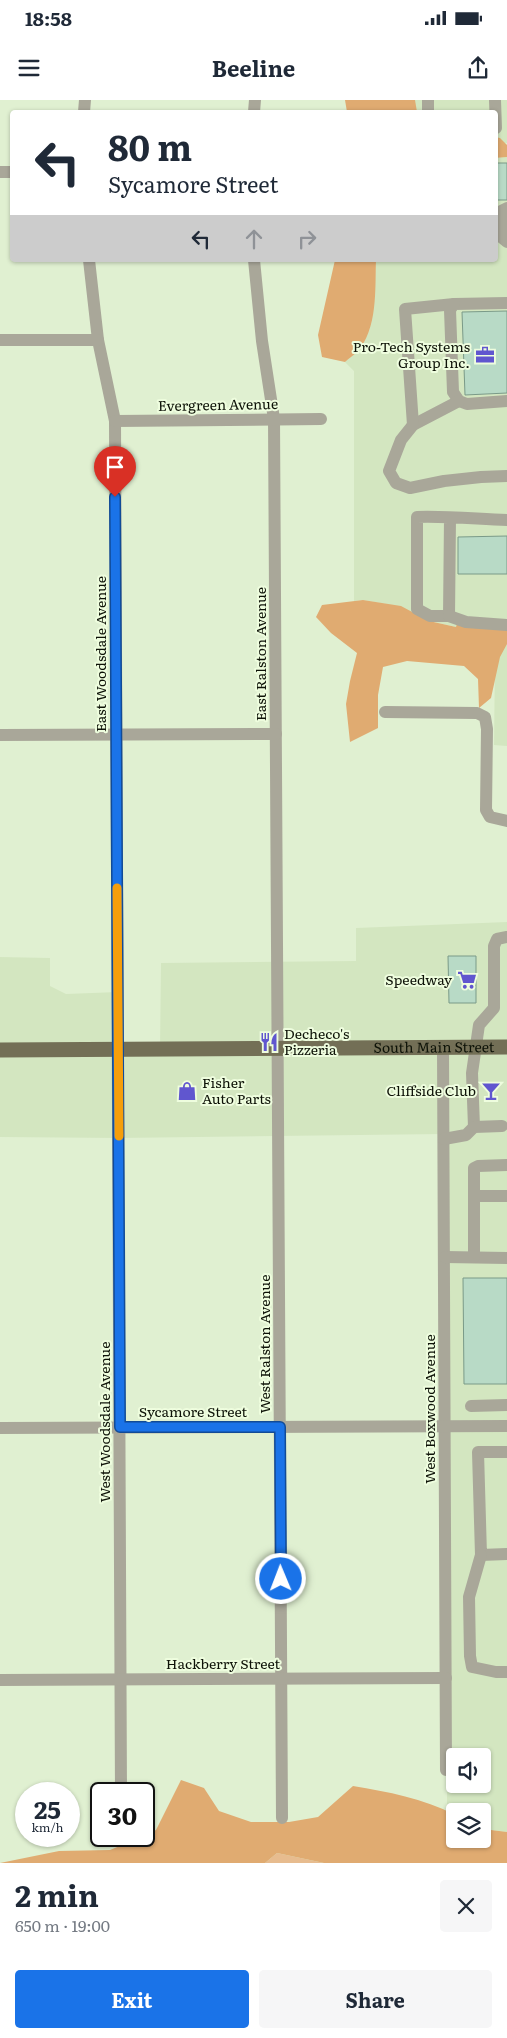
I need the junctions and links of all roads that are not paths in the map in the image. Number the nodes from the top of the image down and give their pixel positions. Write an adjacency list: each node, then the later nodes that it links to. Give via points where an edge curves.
1 (507, 208): 2 (street, via 501,211 501,237)
2 (507, 242)
3 (89, 262): 8 (street, East Woodsdale Avenue)
4 (254, 262): 11 (street, East Ralston Avenue)
5 (507, 303): 6 (street)
6 (454, 304): 9 (street, via 450,310 453,392); 14 (street, via 405,309)
7 (0, 340): 8 (street)
8 (98, 340): 13 (street, East Woodsdale Avenue)
9 (459, 401): 10 (street, via 467,404); 14 (street)
10 (507, 402)
11 (274, 419): 12 (street, Evergreen Avenue); 13 (street, Evergreen Avenue); 22 (street, East Ralston Avenue)
12 (321, 419)
13 (115, 421): 21 (street, East Woodsdale Avenue)
14 (413, 425): 15 (street, via 401,440 389,471 396,483 410,488 444,481)
15 (507, 476)
16 (450, 518): 17 (street); 18 (street); 18 (street, via 417,517 417,609 430,616)
17 (507, 520)
18 (449, 616): 19 (street, via 466,622)
19 (507, 625)
20 (385, 712): 24 (street, via 477,713 484,717 487,728 486,810 495,820)
21 (116, 734): 22 (street); 23 (street); 31 (street, East Woodsdale Avenue)
22 (276, 734): 29 (street, East Ralston Avenue)
23 (0, 735)
24 (507, 821)
25 (507, 937): 27 (street, via 497,939 494,946 494,1008 479,1025)
26 (444, 1047): 27 (main road, South Main Street); 29 (main road, South Main Street); 34 (street, West Boxwood Avenue)
27 (476, 1047): 28 (main road, South Main Street); 33 (street, via 472,1073)
28 (507, 1047)
29 (279, 1049): 31 (main road, South Main Street); 48 (street, West Ralston Avenue)
30 (0, 1050): 31 (main road, South Main Street)
31 (118, 1050): 47 (street, West Woodsdale Avenue)
32 (502, 1126): 33 (street)
33 (474, 1127): 34 (street, via 466,1135)
34 (444, 1139): 38 (street, West Boxwood Avenue)
35 (507, 1165): 36 (street, via 474,1168)
36 (474, 1196): 37 (street); 39 (street)
37 (507, 1196)
38 (445, 1257): 39 (street); 44 (street, West Boxwood Avenue)
39 (474, 1257): 40 (street)
40 (507, 1258)
41 (488, 1405): 42 (street); 43 (street); 45 (street)
42 (507, 1405)
43 (471, 1406)
44 (445, 1426): 45 (street, Sycamore Street); 48 (street, Sycamore Street); 54 (street, West Boxwood Avenue)
45 (489, 1426): 46 (street, Sycamore Street)
46 (507, 1426)
47 (120, 1427): 48 (street, Sycamore Street); 49 (street, Sycamore Street); 57 (street, West Woodsdale Avenue)
48 (280, 1427): 55 (street, West Ralston Avenue)
49 (0, 1428)
50 (507, 1452): 51 (street, via 478,1452)
51 (481, 1555): 52 (street); 53 (street, via 470,1597 472,1667)
52 (505, 1557)
53 (507, 1672)
54 (446, 1678): 55 (street, Hackberry Street); 58 (street, West Boxwood Avenue)
55 (282, 1679): 57 (street, Hackberry Street); 60 (street, West Ralston Avenue)
56 (0, 1680): 57 (street, Hackberry Street)
57 (121, 1680): 59 (street, West Woodsdale Avenue)
58 (446, 1748)
59 (121, 1782)
60 (282, 1818)

